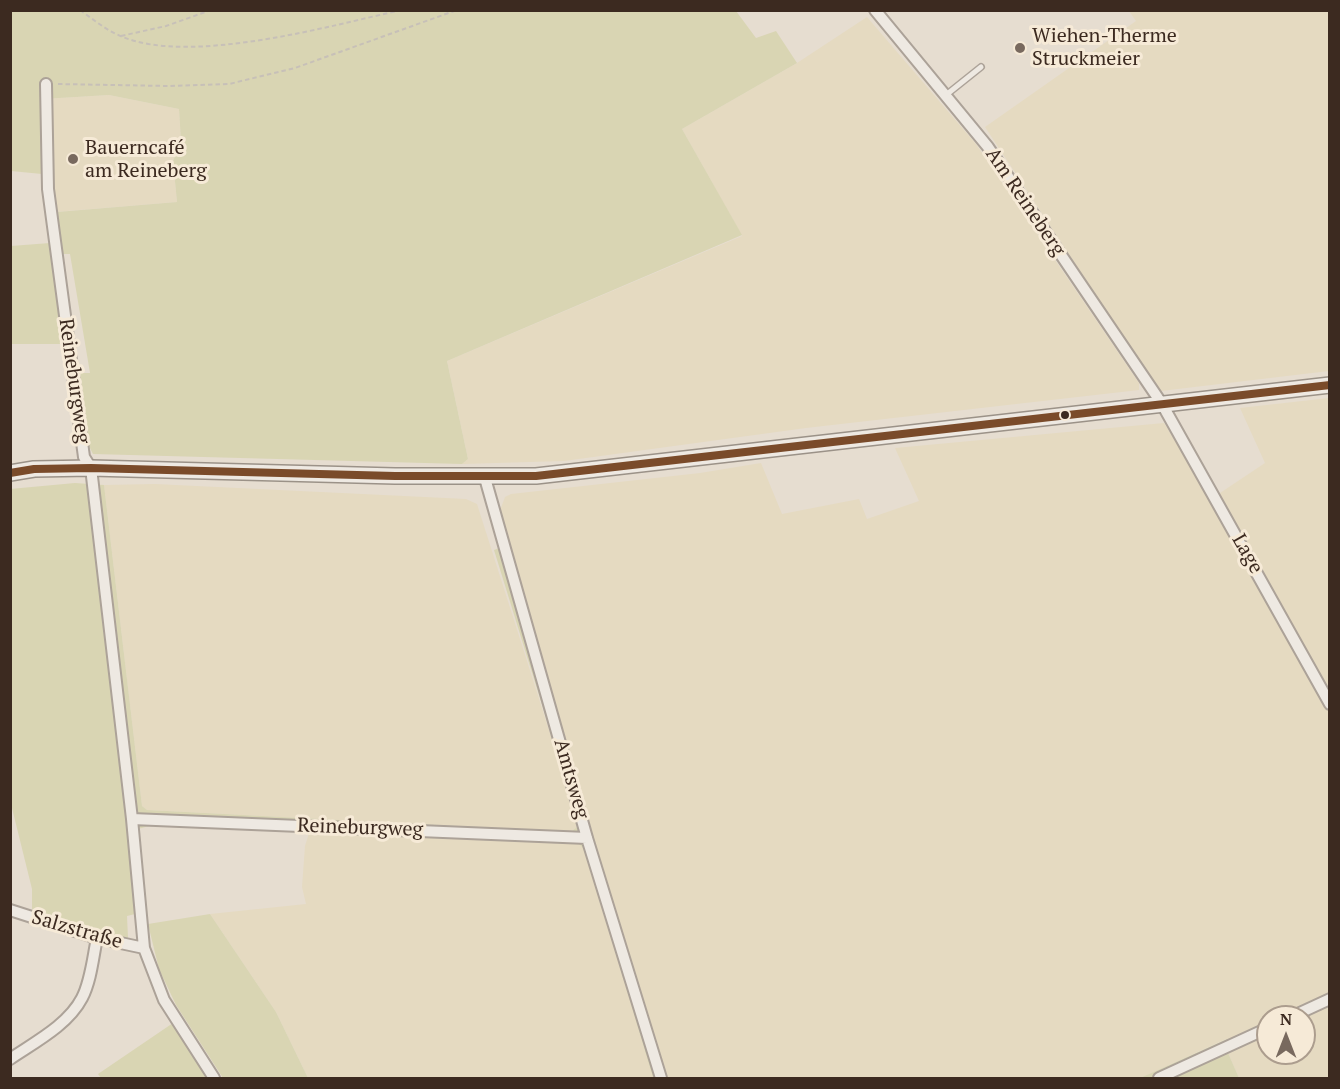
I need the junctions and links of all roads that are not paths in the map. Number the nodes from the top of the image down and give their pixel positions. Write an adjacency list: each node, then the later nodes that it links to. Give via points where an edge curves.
1 (875, 10): 4 (street, Am Reineberg)
2 (981, 67): 4 (lane)
3 (46, 84): 7 (street, Reineburgweg, via 48,189 84,457)
4 (946, 94): 6 (street, Am Reineberg, via 988,147)
5 (1329, 385): 6 (main road)
6 (1162, 404): 9 (main road, via 597,471); 10 (street, Lage)
7 (92, 468): 8 (main road); 9 (main road); 11 (street, Reineburgweg)
8 (10, 473)
9 (485, 478): 12 (street, Amtsweg)
10 (1329, 704)
11 (132, 819): 12 (street, Reineburgweg); 15 (street, Reineburgweg)
12 (587, 838): 19 (street, Amtsweg)
13 (10, 910): 14 (street, Salzstraße)
14 (97, 938): 15 (street, Salzstraße); 17 (street, via 83,997 73,1011)
15 (144, 948): 18 (street, Reineburgweg, via 164,1000)
16 (1256, 1034): 20 (street)
17 (10, 1059)
18 (214, 1078)
19 (662, 1078)
20 (1159, 1078)

